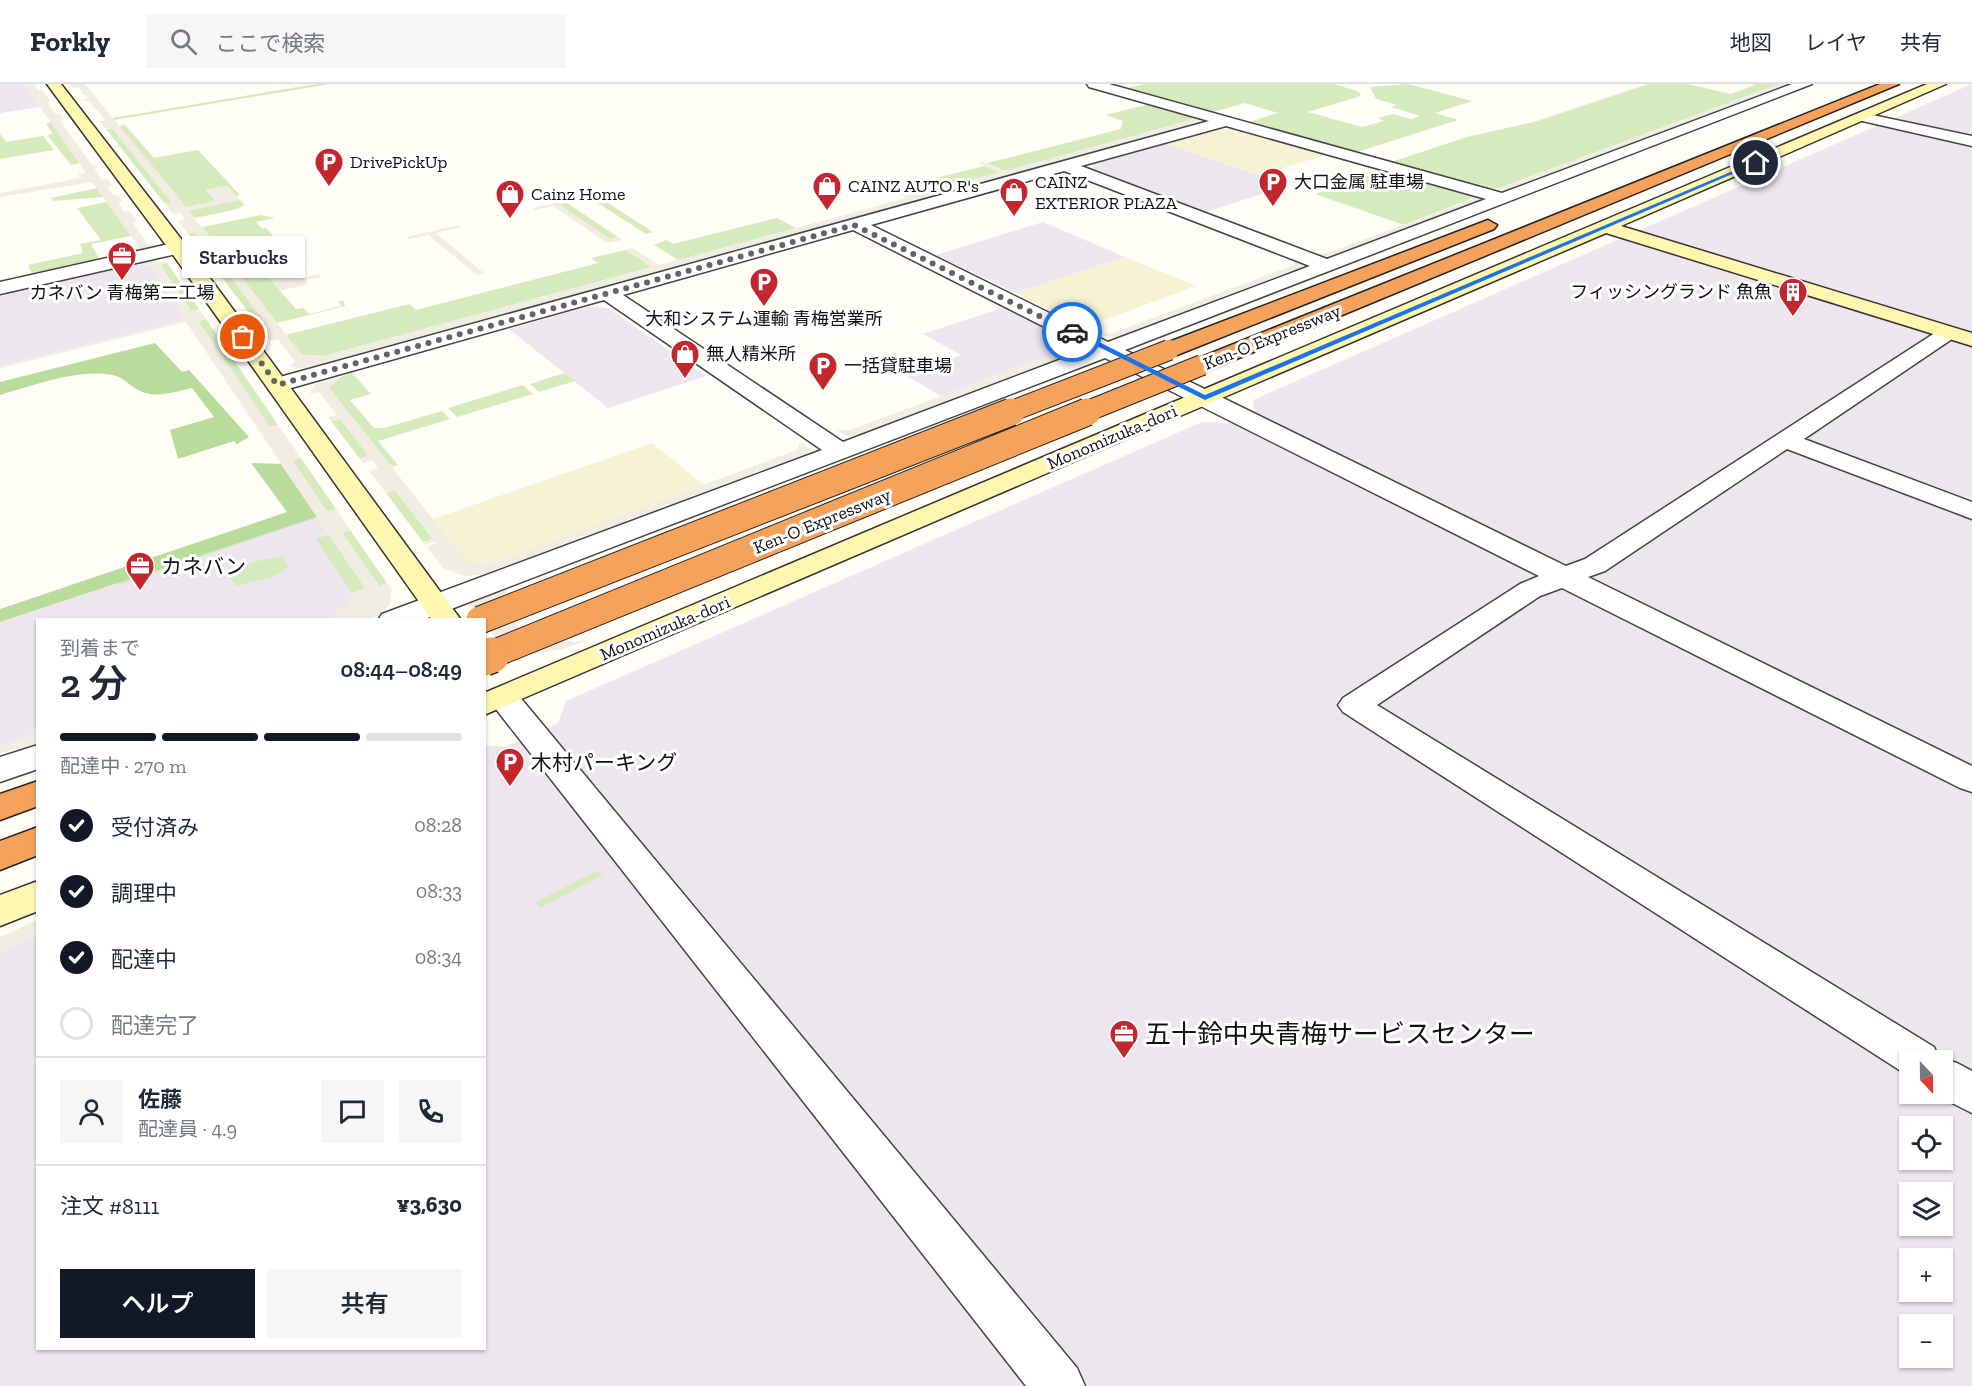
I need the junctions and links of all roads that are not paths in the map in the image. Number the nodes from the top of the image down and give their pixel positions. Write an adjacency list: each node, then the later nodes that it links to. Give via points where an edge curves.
1 (54, 84): 14 (street)
2 (1094, 84): 7 (street)
3 (1892, 84): 29 (highway, Ken-O Expressway, bridge)
4 (1939, 84): 6 (street, Monomizuka-dori)
5 (1807, 94): 11 (street)
6 (1863, 117): 8 (street); 13 (street, Monomizuka-dori)
7 (1226, 121): 10 (street); 11 (street)
8 (1972, 141)
9 (1671, 153): 28 (highway, Ken-O Expressway, bridge)
10 (1066, 166): 12 (street); 15 (street)
11 (1504, 198): 15 (street)
12 (854, 225): 17 (street); 19 (street)
13 (1605, 227): 18 (street); 21 (street, Monomizuka-dori)
14 (178, 248): 16 (street); 20 (street)
15 (1328, 266): 19 (street)
16 (0, 288)
17 (607, 293): 20 (street); 23 (street)
18 (1960, 336): 22 (street)
19 (1108, 349): 21 (street); 23 (street)
20 (277, 385): 26 (street)
21 (1205, 398): 25 (street); 30 (street, Monomizuka-dori)
22 (1785, 440): 24 (street); 25 (street, via 1595,566)
23 (840, 451): 26 (street)
24 (1972, 511)
25 (1562, 578): 33 (street); 40 (street, via 1530,590 1354,705)
26 (441, 612): 27 (street)
27 (404, 618)
28 (485, 618)
29 (486, 657)
30 (491, 691): 43 (street)
31 (36, 757): 32 (street)
32 (0, 770)
33 (1972, 780)
34 (36, 794): 35 (highway)
35 (0, 807)
36 (36, 841): 37 (highway)
37 (0, 856)
38 (36, 896): 39 (street)
39 (0, 911)
40 (1903, 1050)
41 (1953, 1083): 42 (street)
42 (1972, 1094)
43 (1059, 1386)

